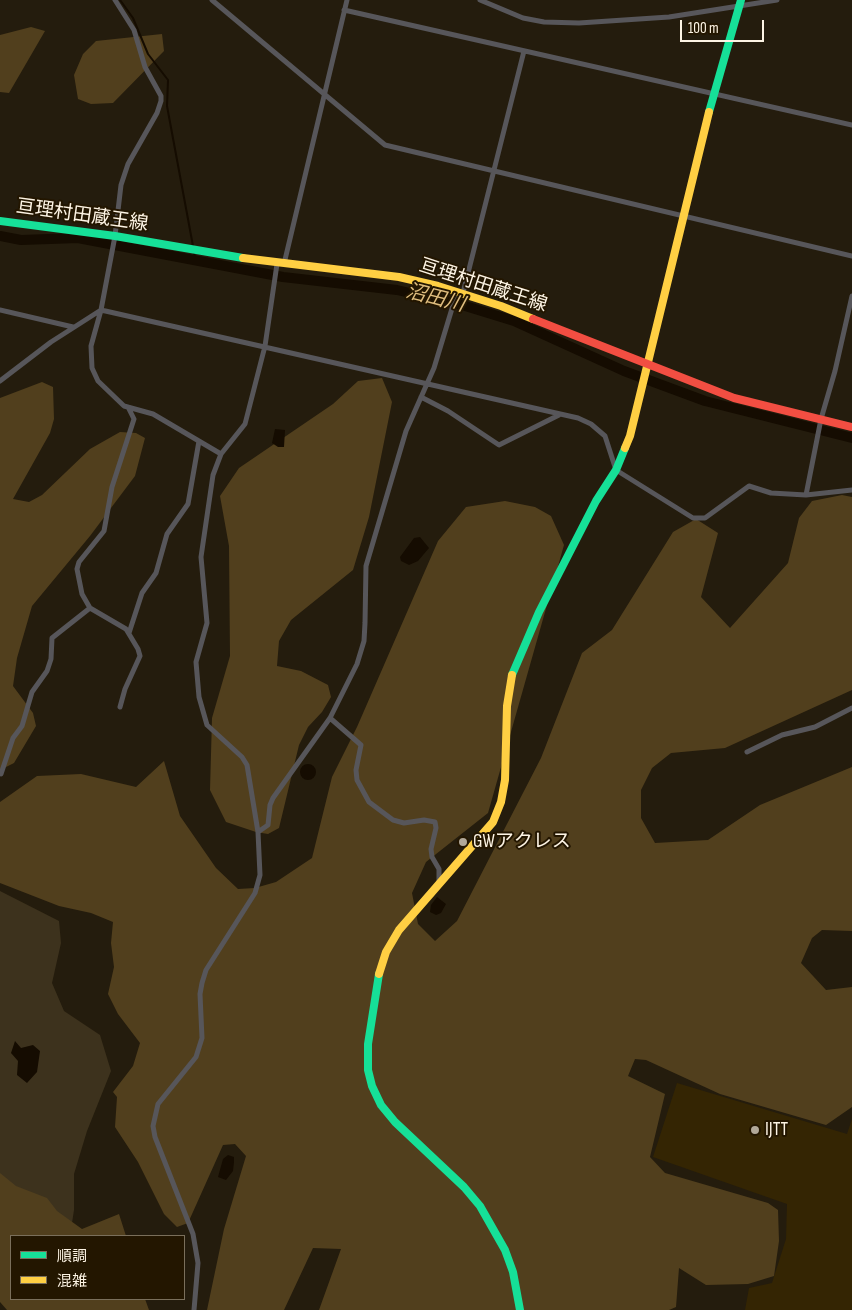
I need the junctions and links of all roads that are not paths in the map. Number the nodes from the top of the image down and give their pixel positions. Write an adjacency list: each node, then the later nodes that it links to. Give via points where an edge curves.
1 (115, 0): 15 (street, via 136,35 145,67 161,96 157,113 128,164 121,185)
2 (212, 0): 9 (street)
3 (347, 0): 7 (street)
4 (480, 0): 6 (street, via 524,18 579,23 670,16)
5 (777, 0): 6 (street)
6 (740, 3): 10 (street)
7 (344, 10): 8 (street); 9 (street)
8 (524, 51): 10 (street); 12 (street)
9 (325, 94): 12 (street, via 386,145); 17 (street)
10 (713, 94): 11 (street); 13 (street)
11 (852, 125)
12 (495, 171): 13 (street); 18 (street)
13 (685, 218): 16 (street); 24 (street)
14 (0, 221): 15 (street, 亘理村田蔵王線)
15 (115, 236): 17 (street, 亘理村田蔵王線); 21 (street)
16 (852, 256)
17 (281, 264): 18 (street, 亘理村田蔵王線, via 398,278); 23 (street)
18 (460, 292): 24 (street, 亘理村田蔵王線, via 526,315); 26 (street)
19 (852, 296): 30 (street)
20 (0, 310): 22 (street)
21 (101, 310): 22 (street); 23 (street); 28 (street, via 91,346 92,368 98,381)
22 (72, 327): 25 (street)
23 (265, 346): 26 (street); 33 (street, via 245,424)
24 (648, 366): 30 (street, 亘理村田蔵王線, via 734,398); 34 (street, via 630,436)
25 (0, 382)
26 (427, 384): 27 (street); 29 (street)
27 (421, 397): 29 (street, via 499,445); 41 (street, via 406,431 366,566 364,641 357,664)
28 (128, 407): 32 (street, via 153,414); 37 (street, via 134,418 116,473 104,531 79,562 77,570 82,594)
29 (560, 414): 34 (street, via 578,418 606,436)
30 (821, 419): 31 (street, 亘理村田蔵王線); 36 (street)
31 (852, 427)
32 (199, 441): 33 (street); 38 (street, via 188,504 167,534 156,573 142,593)
33 (221, 454): 44 (street, via 213,475 202,545 200,574 207,623 197,655 198,680 207,725 247,765)
34 (616, 470): 36 (street, via 693,518 700,519 730,502 749,486); 45 (street, via 596,501 552,586 511,677 501,802 492,822 476,843)
35 (852, 490): 36 (street)
36 (806, 495)
37 (90, 608): 38 (street); 43 (street, via 52,638 47,672 32,692 22,726 11,744)
38 (129, 633): 39 (street, via 140,656)
39 (120, 707)
40 (852, 708): 42 (street, via 815,727 782,735)
41 (330, 718): 44 (street, via 273,798 268,825); 45 (street, via 361,745 357,780 369,802 393,820 434,822 436,828 431,850 439,869)
42 (747, 752)
43 (1, 774)
44 (258, 832): 46 (street, via 260,875 255,893 206,970 202,983 202,1038 196,1057 164,1096 154,1114 155,1137 193,1234 196,1249)
45 (439, 882): 47 (street, via 399,930 386,952 376,984 368,1070 381,1105 480,1206 505,1250)
46 (194, 1310)
47 (520, 1310)

